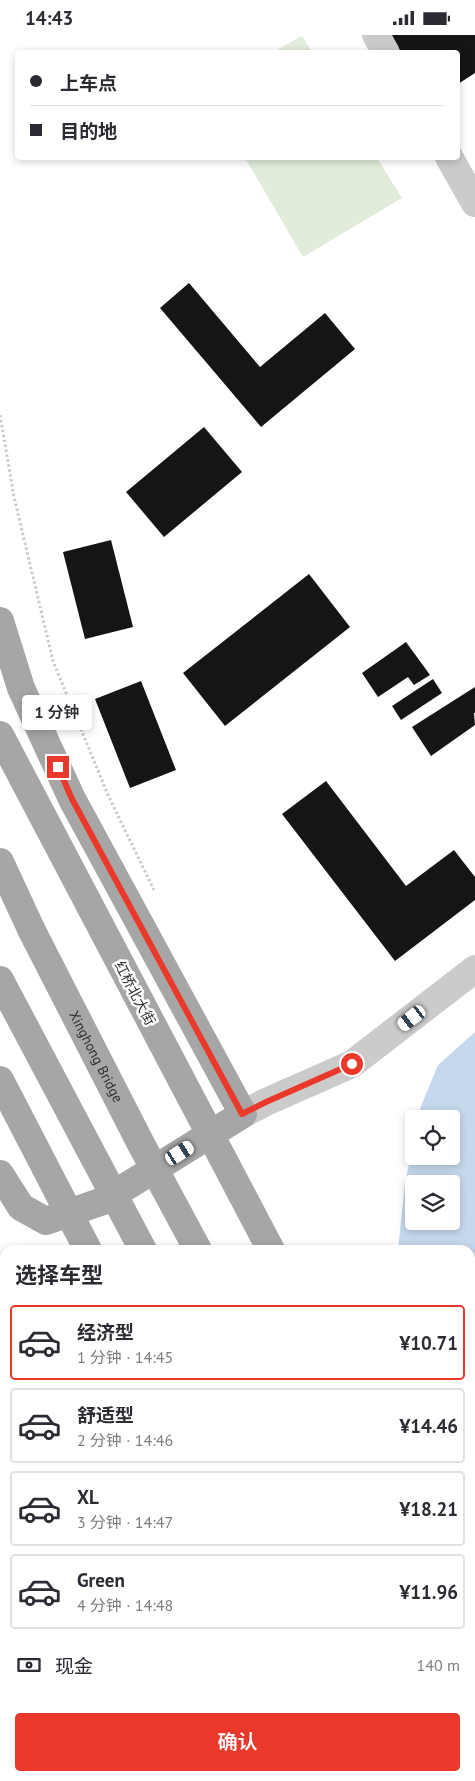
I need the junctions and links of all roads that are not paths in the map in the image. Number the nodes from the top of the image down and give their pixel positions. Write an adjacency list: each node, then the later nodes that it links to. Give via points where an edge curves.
1 (376, 35): 2 (street)
2 (384, 50)
3 (451, 160): 4 (street)
4 (475, 203)
5 (0, 621): 7 (main road)
6 (0, 654): 7 (main road)
7 (21, 689): 13 (main road, via 72,799)
8 (0, 735): 18 (main road, 红桥北大街, bridge)
9 (0, 862): 17 (main road, Xinghong Bridge, bridge, via 32,931)
10 (475, 969): 13 (street, via 352,1064)
11 (0, 980): 16 (main road, bridge)
12 (0, 1080): 15 (main road, bridge)
13 (242, 1114): 14 (main road, via 103,1201 46,1221 21,1207)
14 (0, 1174)
15 (85, 1245)
16 (140, 1245)
17 (195, 1245)
18 (268, 1245)

